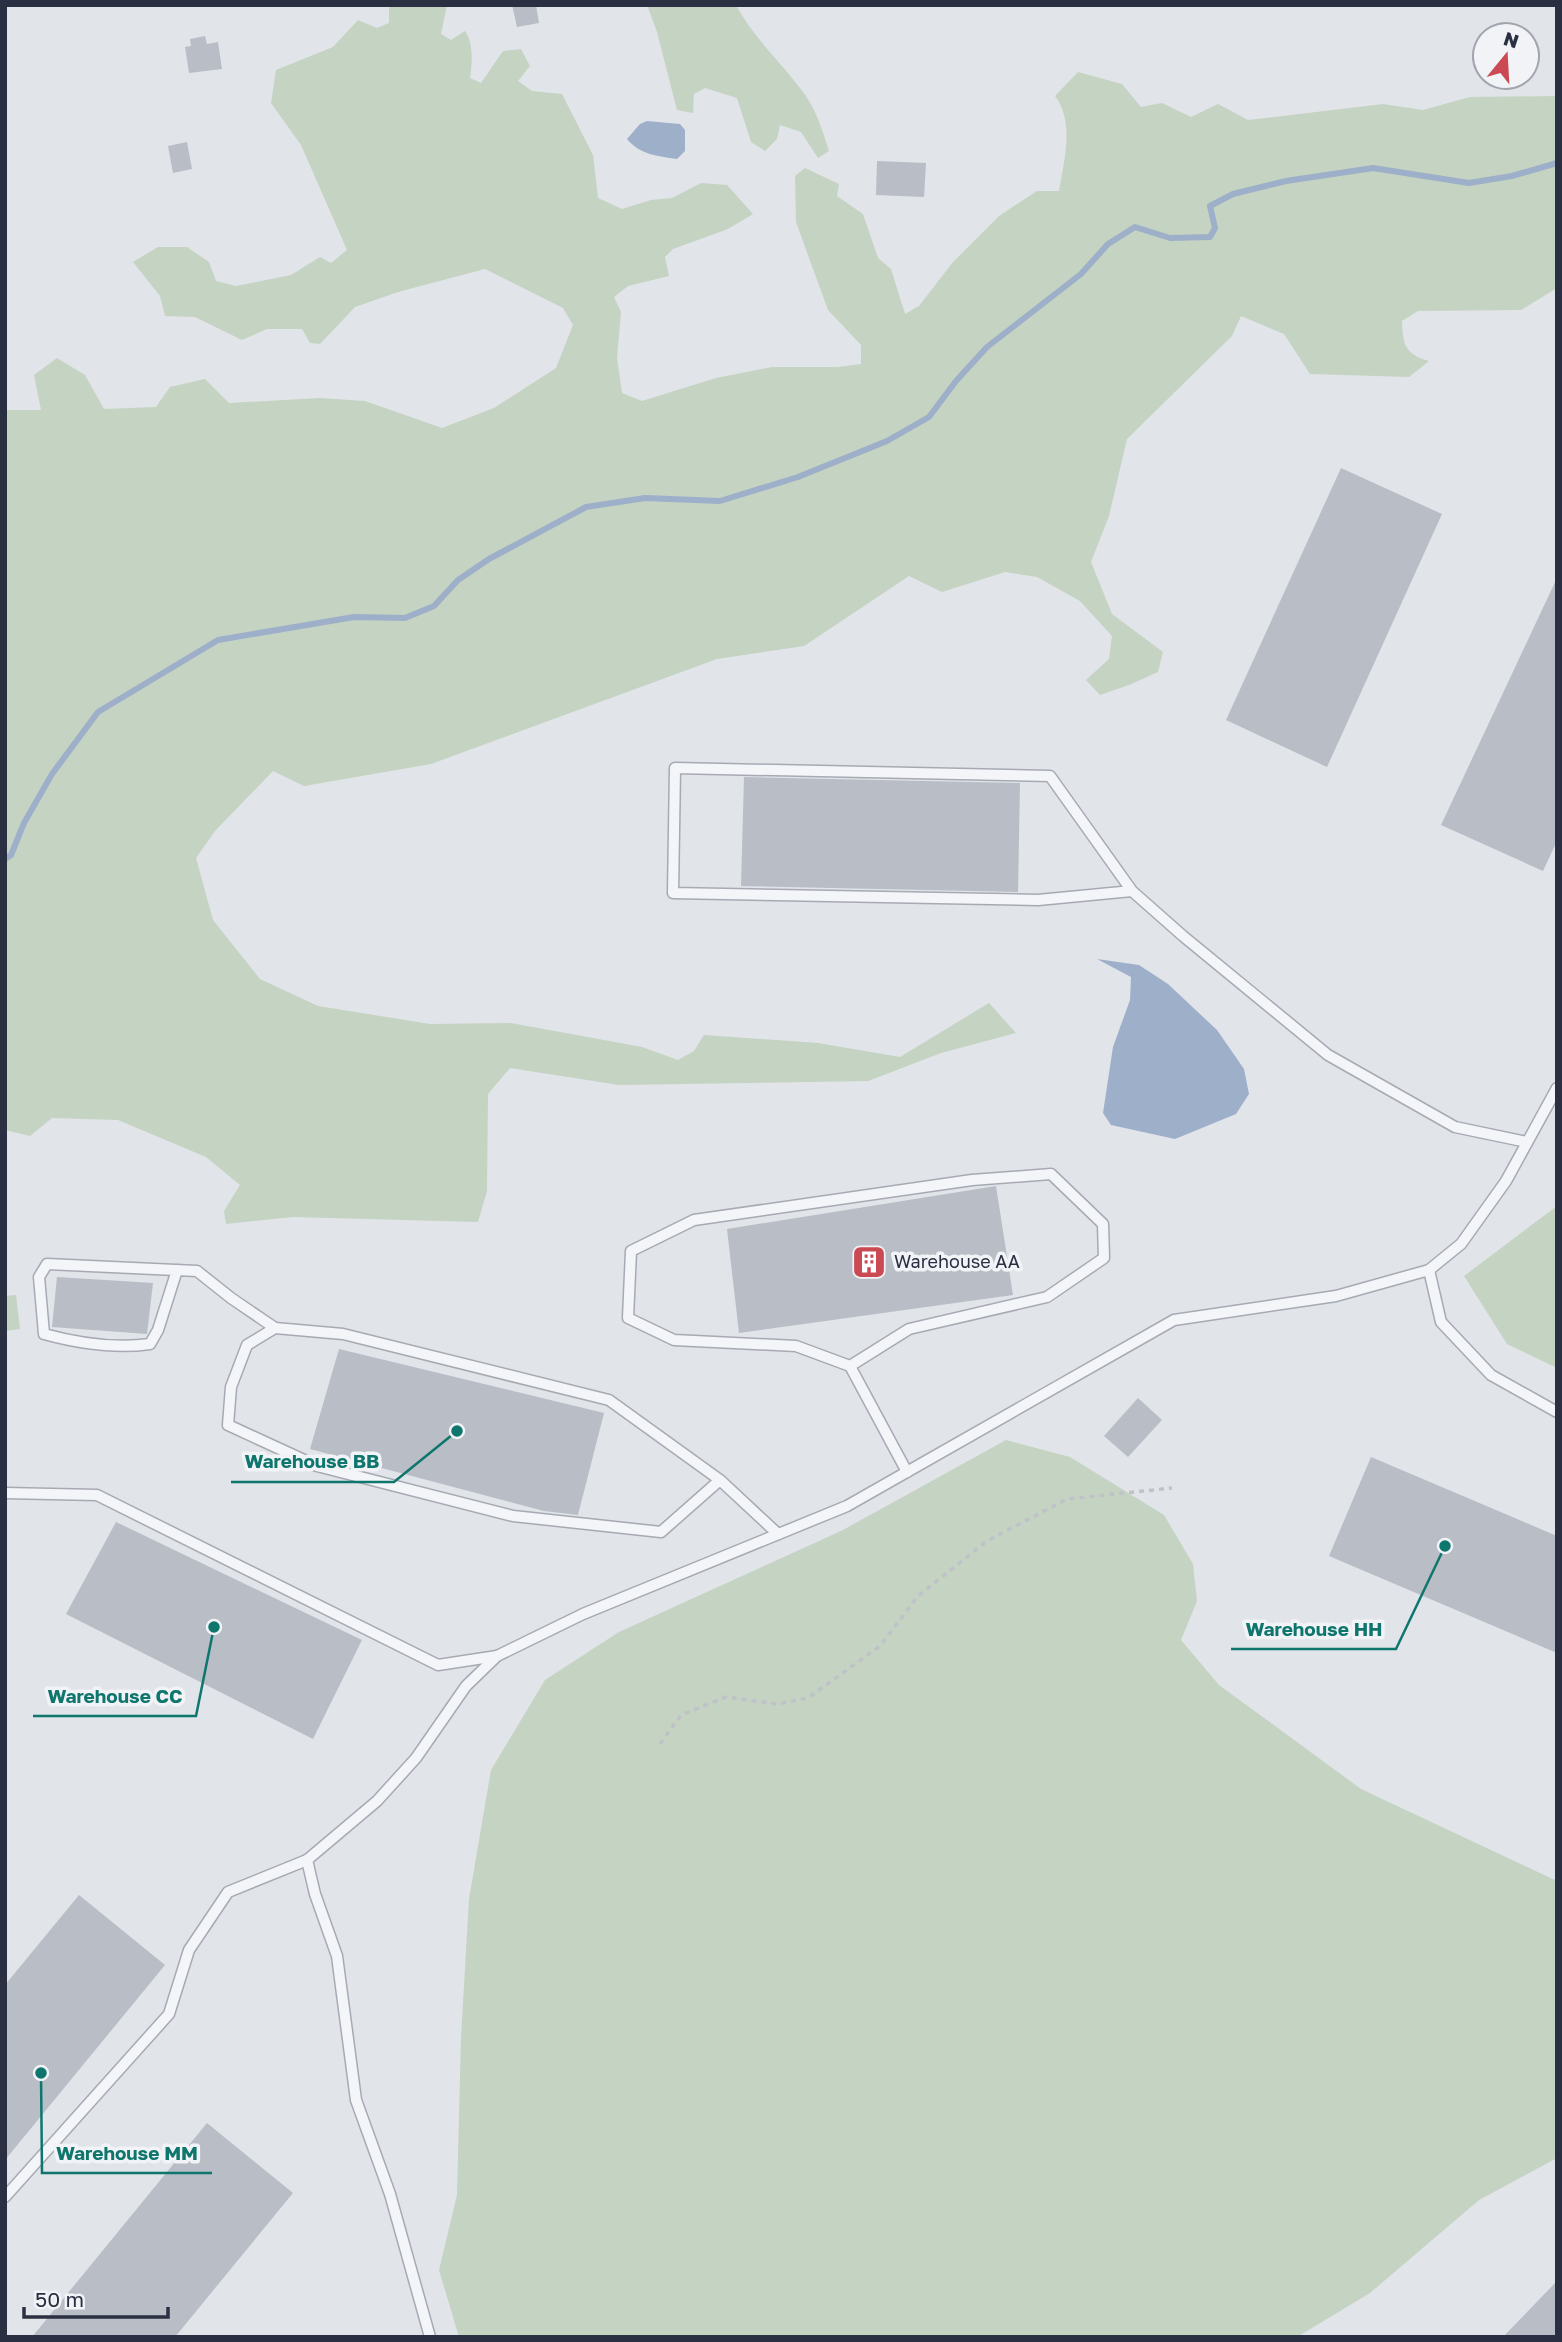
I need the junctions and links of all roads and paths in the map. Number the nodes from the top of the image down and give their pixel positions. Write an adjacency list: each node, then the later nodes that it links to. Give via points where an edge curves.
1 (1132, 891): 1 (lane, via 1050,776 675,768 673,893 1038,900); 3 (lane, via 1328,1055 1455,1127)
2 (1557, 1088): 3 (lane)
3 (1527, 1142): 5 (lane, via 1506,1181 1461,1244)
4 (177, 1270): 4 (lane, via 47,1264 39,1277 44,1334 72,1342 149,1344); 6 (lane, via 197,1271)
5 (1429, 1270): 8 (lane, via 1441,1322 1491,1374); 9 (lane, via 1336,1296 1174,1320)
6 (275, 1328): 10 (lane, via 343,1334 609,1400); 10 (lane, via 247,1345 230,1387 228,1425 317,1466 513,1516 661,1532)
7 (850, 1366): 7 (lane, via 796,1346 674,1340 628,1318 631,1251 694,1220 972,1180 1051,1174 1103,1224 1104,1258 1047,1297 909,1329); 9 (lane)
8 (1557, 1412)
9 (907, 1472): 13 (lane, via 847,1506)
10 (720, 1479): 13 (lane)
11 (1172, 1488): 15 (path, via 1067,1499 987,1541 918,1596 880,1646 808,1698 777,1704 726,1697 681,1715)
12 (5, 1493): 14 (lane, via 97,1495 438,1665)
13 (778, 1534): 14 (lane, via 583,1614)
14 (497, 1656): 16 (lane, via 466,1686 416,1758 377,1801)
15 (660, 1744)
16 (307, 1860): 17 (lane, via 228,1892 189,1950 169,2014); 18 (lane, via 337,1956 356,2100 390,2194)
17 (5, 2197)
18 (430, 2337)

